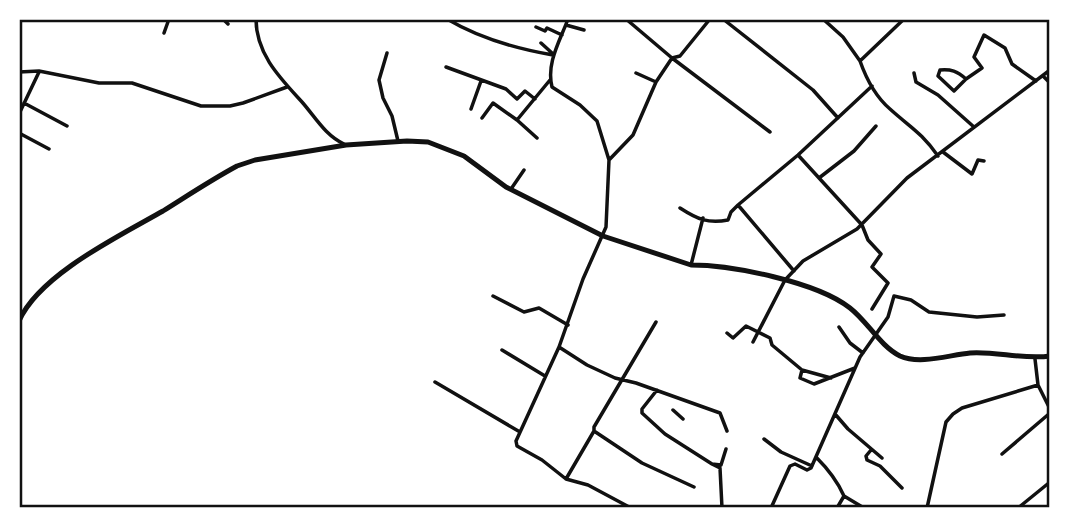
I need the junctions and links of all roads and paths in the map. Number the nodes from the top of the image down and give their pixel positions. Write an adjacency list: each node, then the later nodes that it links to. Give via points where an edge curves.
1 (169, 19): 15 (street)
2 (223, 19): 11 (street)
3 (256, 19): 36 (street, via 256,36 263,52)
4 (447, 19): 19 (street, via 484,36)
5 (568, 19): 12 (street)
6 (626, 19): 20 (street)
7 (709, 19): 20 (street, via 680,56)
8 (723, 19): 42 (street, via 813,90)
9 (823, 19): 21 (street)
10 (904, 19): 21 (street)
11 (228, 24)
12 (566, 25): 14 (street); 16 (street)
13 (536, 27): 16 (street)
14 (584, 30)
15 (164, 33)
16 (562, 35): 19 (street)
17 (541, 43): 19 (street)
18 (387, 53): 50 (street, via 379,80)
19 (553, 55): 31 (street)
20 (672, 58): 33 (street); 47 (street)
21 (860, 61): 35 (street)
22 (446, 67): 30 (street)
23 (1050, 70): 28 (street)
24 (40, 71): 25 (street); 36 (street, via 99,83 132,83 201,106 230,106); 38 (street)
25 (19, 72)
26 (636, 73): 33 (street)
27 (914, 73): 46 (street, via 916,82)
28 (1043, 76): 32 (street); 34 (street)
29 (966, 79): 29 (street, via 948,69 940,70 938,76 954,91); 32 (street, via 982,68 974,57 984,35 1005,48 1012,64)
30 (481, 80): 37 (street, via 506,89 517,99 524,91); 39 (street)
31 (550, 80): 37 (street); 56 (street, via 552,87 597,121)
32 (1036, 81): 46 (street)
33 (656, 82): 56 (street, via 633,135)
34 (1050, 83)
35 (873, 86): 42 (street); 55 (street)
36 (286, 87): 51 (street, via 332,137)
37 (535, 99): 43 (street)
38 (24, 103): 40 (street); 44 (street)
39 (471, 109)
40 (19, 114)
41 (482, 118): 43 (street, via 493,103)
42 (838, 118): 54 (street)
43 (517, 120): 49 (street)
44 (67, 126)
45 (876, 126): 59 (street)
46 (975, 127): 53 (street)
47 (771, 132)
48 (19, 133): 52 (street)
49 (537, 138)
50 (398, 141): 51 (main road); 60 (main road, via 428,142 464,156)
51 (346, 145): 72 (main road, via 255,160 229,170 116,236 61,275 33,298)
52 (49, 149)
53 (943, 152): 55 (street); 57 (street, via 972,174 978,160)
54 (798, 155): 59 (street); 61 (street)
55 (938, 156): 64 (street, via 907,178)
56 (609, 160): 65 (street)
57 (984, 162)
58 (524, 170): 60 (street)
59 (819, 178): 64 (street)
60 (511, 189): 65 (main road)
61 (738, 205): 63 (street, via 728,220); 67 (street)
62 (680, 208): 63 (street)
63 (703, 220): 66 (street)
64 (862, 225): 67 (street); 70 (street, via 881,254 872,267 888,283)
65 (603, 236): 66 (main road); 74 (street)
66 (691, 265): 68 (main road)
67 (794, 271): 68 (street)
68 (785, 280): 76 (street); 78 (main road, via 836,299)
69 (493, 296): 74 (street, via 524,312 539,308)
70 (872, 309)
71 (1004, 315): 78 (street, via 929,312 894,296)
72 (19, 321)
73 (656, 321): 89 (street)
74 (568, 325): 80 (street)
75 (839, 327): 82 (street)
76 (758, 330): 77 (street, via 746,326 733,338); 79 (street); 86 (street)
77 (727, 333)
78 (877, 336): 82 (street); 84 (main road, via 896,354 912,359 973,353)
79 (752, 342)
80 (559, 347): 87 (street); 89 (street)
81 (502, 350): 87 (street)
82 (863, 353): 85 (street)
83 (1050, 356): 84 (main road)
84 (1035, 359): 91 (street)
85 (856, 367): 88 (street); 95 (street)
86 (803, 370): 88 (street); 88 (street, via 800,378 814,384)
87 (545, 376): 99 (street)
88 (831, 378)
89 (622, 379): 92 (street); 97 (street)
90 (435, 382): 99 (street)
91 (1038, 385): 94 (street); 118 (street, via 953,414 946,422)
92 (657, 390): 98 (street, via 720,413); 106 (street, via 642,413)
93 (673, 410): 96 (street)
94 (1050, 411): 103 (street)
95 (835, 414): 102 (street); 104 (street)
96 (682, 419)
97 (594, 430): 108 (street); 110 (street, via 642,463)
98 (727, 431)
99 (520, 432): 108 (street, via 517,446)
100 (764, 439): 107 (street)
101 (726, 449): 106 (street, via 721,465)
102 (871, 450): 105 (street); 111 (street, via 867,460)
103 (1002, 454)
104 (816, 457): 107 (street); 112 (street)
105 (882, 458)
106 (712, 464): 114 (street, via 720,468)
107 (812, 466): 115 (street, via 807,470 790,466)
108 (566, 479): 113 (street)
109 (1050, 482): 119 (street)
110 (694, 487)
111 (902, 488)
112 (844, 496): 116 (street); 117 (street)
113 (631, 508)
114 (722, 508)
115 (771, 508)
116 (837, 508)
117 (864, 508)
118 (926, 508)
119 (1018, 508)

